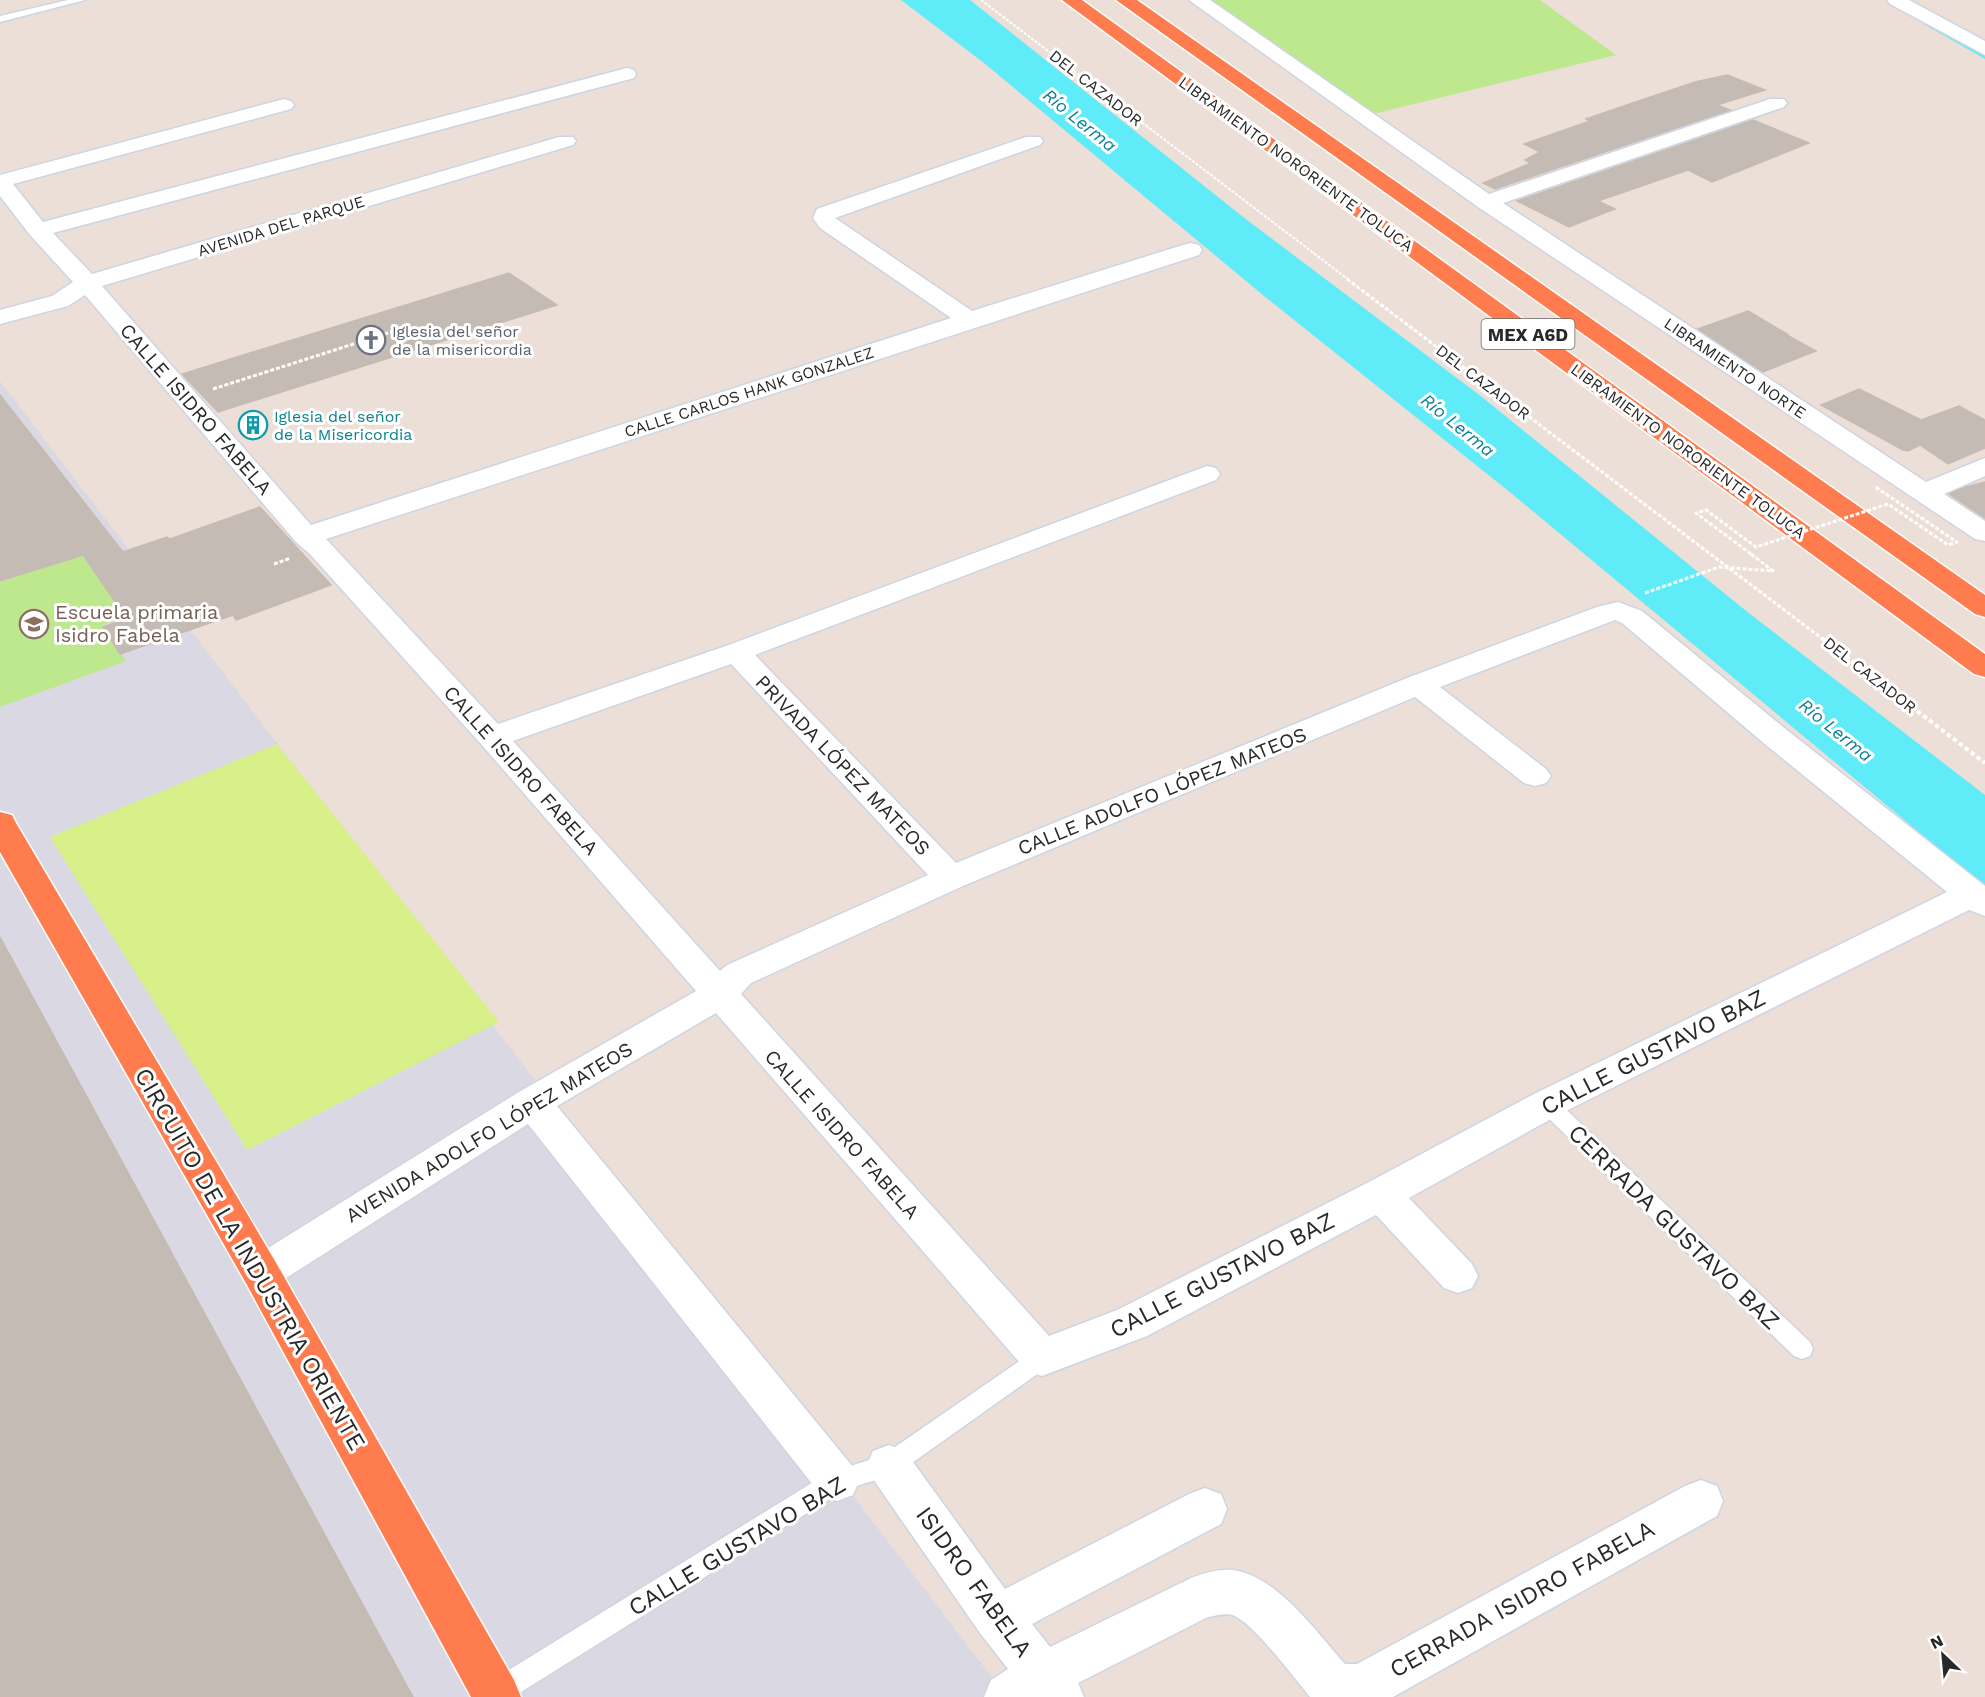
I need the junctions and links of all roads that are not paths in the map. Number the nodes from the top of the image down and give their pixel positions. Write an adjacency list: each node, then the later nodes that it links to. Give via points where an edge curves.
1 (80, 0): 7 (lane)
2 (1071, 0): 28 (highway, LIBRAMIENTO NORORIENTE TOLUCA / MEX A6D)
3 (1125, 0): 26 (highway, LIBRAMIENTO NORORIENTE TOLUCA / MEX A6D)
4 (1198, 0): 15 (street, LIBRAMIENTO NORTE)
5 (1897, 0): 6 (street); 8 (street)
6 (1902, 0)
7 (0, 19)
8 (1985, 49)
9 (627, 74): 16 (street)
10 (1777, 103): 15 (street)
11 (284, 105): 14 (street)
12 (566, 141): 18 (street, AVENIDA DEL PARQUE)
13 (1034, 141): 20 (street, via 825,214 828,223)
14 (0, 181): 16 (street, CALLE ISIDRO FABELA)
15 (1486, 202): 23 (street, LIBRAMIENTO NORTE)
16 (38, 230): 18 (street, CALLE ISIDRO FABELA)
17 (1191, 249): 20 (street, CALLE CARLOS HANK GONZALEZ)
18 (87, 283): 19 (street, AVENIDA DEL PARQUE, via 60,301); 25 (street, CALLE ISIDRO FABELA)
19 (0, 317)
20 (968, 319): 25 (street, CALLE CARLOS HANK GONZALEZ)
21 (1985, 466): 23 (street)
22 (1207, 474): 27 (street)
23 (1925, 492): 24 (street, LIBRAMIENTO NORTE)
24 (1985, 533)
25 (306, 536): 30 (street, CALLE ISIDRO FABELA)
26 (1985, 608)
27 (736, 652): 30 (street); 33 (street, PRIVADA LÓPEZ MATEOS)
28 (1985, 668)
29 (1419, 685): 31 (street); 33 (street, CALLE ADOLFO LÓPEZ MATEOS); 34 (street, CALLE ADOLFO LÓPEZ MATEOS, via 1618,611 1632,617)
30 (492, 737): 35 (street, CALLE ISIDRO FABELA)
31 (1535, 776)
32 (0, 823): 39 (highway, CIRCUITO DE LA INDUSTRIA ORIENTE)
33 (951, 878): 35 (street, CALLE ADOLFO LÓPEZ MATEOS, via 739,974)
34 (1978, 899): 37 (street, CALLE GUSTAVO BAZ)
35 (719, 995): 36 (street, AVENIDA ADOLFO LÓPEZ MATEOS); 42 (street, CALLE ISIDRO FABELA)
36 (532, 1102): 39 (street, AVENIDA ADOLFO LÓPEZ MATEOS); 44 (street)
37 (1547, 1104): 38 (street, CALLE GUSTAVO BAZ); 41 (lane, CERRADA GUSTAVO BAZ)
38 (1381, 1194): 40 (street); 42 (street, CALLE GUSTAVO BAZ, via 1132,1323)
39 (261, 1273): 49 (highway, CIRCUITO DE LA INDUSTRIA ORIENTE)
40 (1458, 1276)
41 (1802, 1349)
42 (1042, 1358): 43 (lane, CALLE GUSTAVO BAZ)
43 (889, 1465): 44 (lane, CALLE GUSTAVO BAZ); 47 (street, ISIDRO FABELA)
44 (837, 1481): 49 (lane, CALLE GUSTAVO BAZ)
45 (1701, 1501): 48 (street, CERRADA ISIDRO FABELA, via 1352,1690 1340,1689 1328,1681 1258,1605 1241,1594 1225,1592 1203,1596)
46 (1204, 1509): 47 (street)
47 (997, 1617): 48 (street, ISIDRO FABELA)
48 (1037, 1690)
49 (496, 1695)

